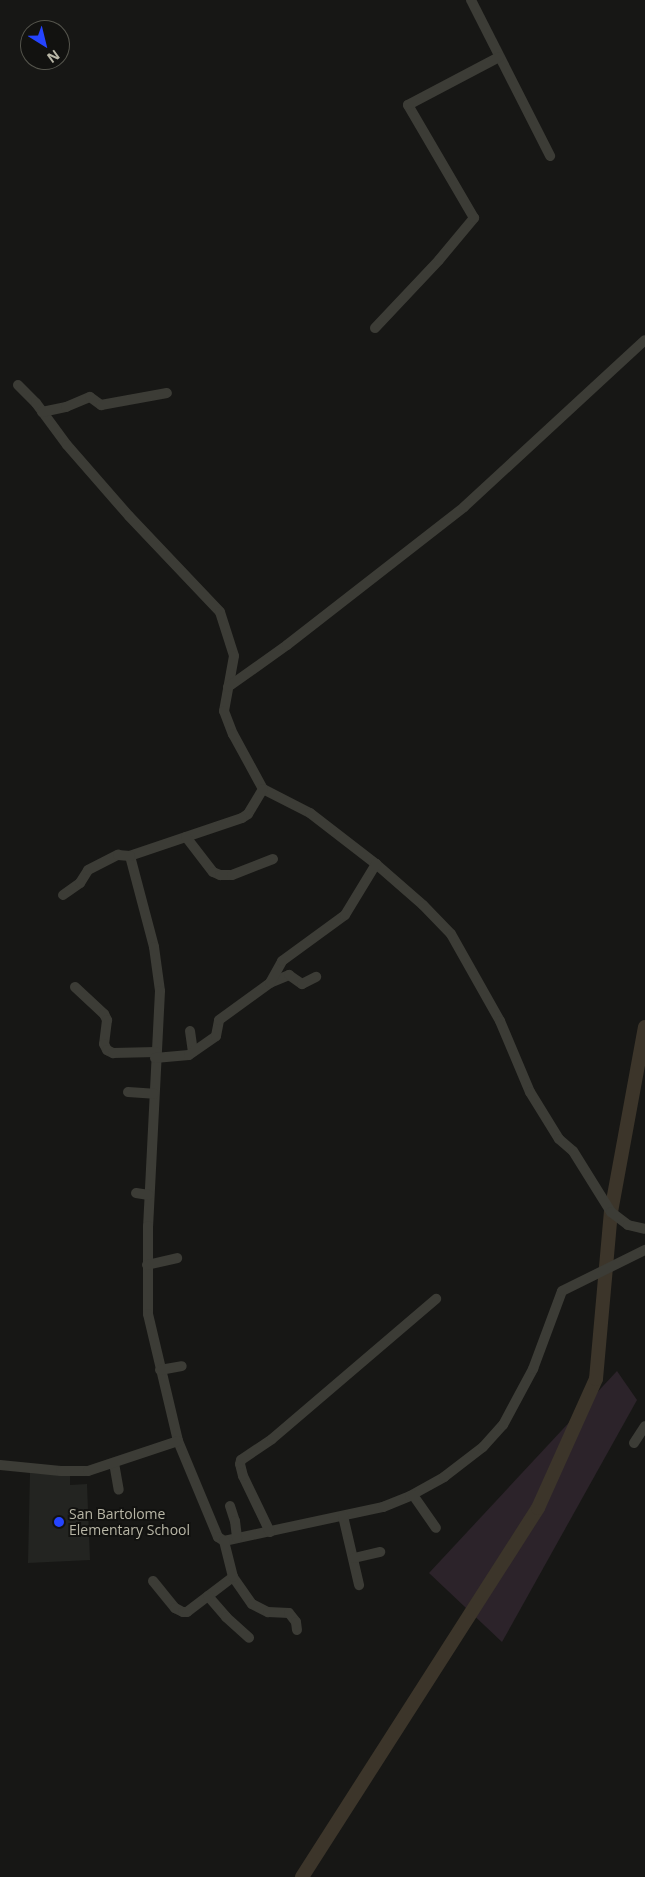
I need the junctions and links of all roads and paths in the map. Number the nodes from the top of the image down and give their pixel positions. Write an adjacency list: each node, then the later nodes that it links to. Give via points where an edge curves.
1 (471, 0): 2 (street)
2 (499, 57): 3 (street); 4 (street, via 408,105 474,218)
3 (550, 156)
4 (374, 328)
5 (645, 340): 9 (street, via 470,502)
6 (18, 385): 8 (street)
7 (168, 393): 8 (street, via 101,405 90,397)
8 (42, 412): 9 (street, via 129,516 220,612 234,656)
9 (228, 687): 10 (street, via 224,711)
10 (264, 789): 11 (street, via 242,818); 14 (street, via 310,813)
11 (186, 838): 12 (street); 13 (street, via 213,872 220,875 232,875)
12 (130, 856): 15 (street, via 118,855 88,870 80,883); 21 (street, via 154,947 160,991)
13 (274, 859)
14 (376, 864): 17 (street, via 345,915 282,961); 26 (street, via 451,934 500,1021 530,1092 559,1139 573,1151 611,1212 628,1225)
15 (63, 895)
16 (316, 977): 17 (street, via 302,984 289,975)
17 (270, 983): 20 (street, via 219,1020 217,1035)
18 (74, 987): 21 (street, via 104,1014 107,1050)
19 (190, 1031): 20 (street)
20 (193, 1052): 21 (street, via 187,1056)
21 (156, 1055): 23 (street)
22 (128, 1092): 23 (street)
23 (154, 1094): 25 (street)
24 (136, 1193): 25 (street)
25 (149, 1195): 29 (street)
26 (645, 1229)
27 (645, 1250): 39 (street, via 564,1289 533,1369 499,1430 472,1456)
28 (177, 1258): 29 (street)
29 (147, 1265): 32 (street, via 148,1314)
30 (436, 1299): 43 (street, via 272,1440 242,1460 243,1476)
31 (182, 1366): 32 (street)
32 (160, 1370): 34 (street)
33 (645, 1426): 35 (street)
34 (178, 1441): 36 (street); 45 (street, via 215,1532)
35 (634, 1442)
36 (114, 1463): 37 (street, via 78,1471); 38 (street)
37 (0, 1465)
38 (119, 1490)
39 (413, 1495): 41 (street, via 383,1507); 42 (street)
40 (230, 1506): 44 (street, via 236,1520)
41 (343, 1516): 43 (street); 47 (street)
42 (436, 1528)
43 (270, 1532): 44 (street)
44 (237, 1538): 45 (street)
45 (224, 1541): 48 (street)
46 (380, 1552): 47 (street)
47 (354, 1558): 50 (street)
48 (233, 1577): 51 (street); 52 (street, via 252,1604 268,1612 289,1612)
49 (154, 1581): 51 (street, via 175,1608 183,1612)
50 (359, 1585)
51 (208, 1596): 53 (street)
52 (297, 1630)
53 (249, 1638)

